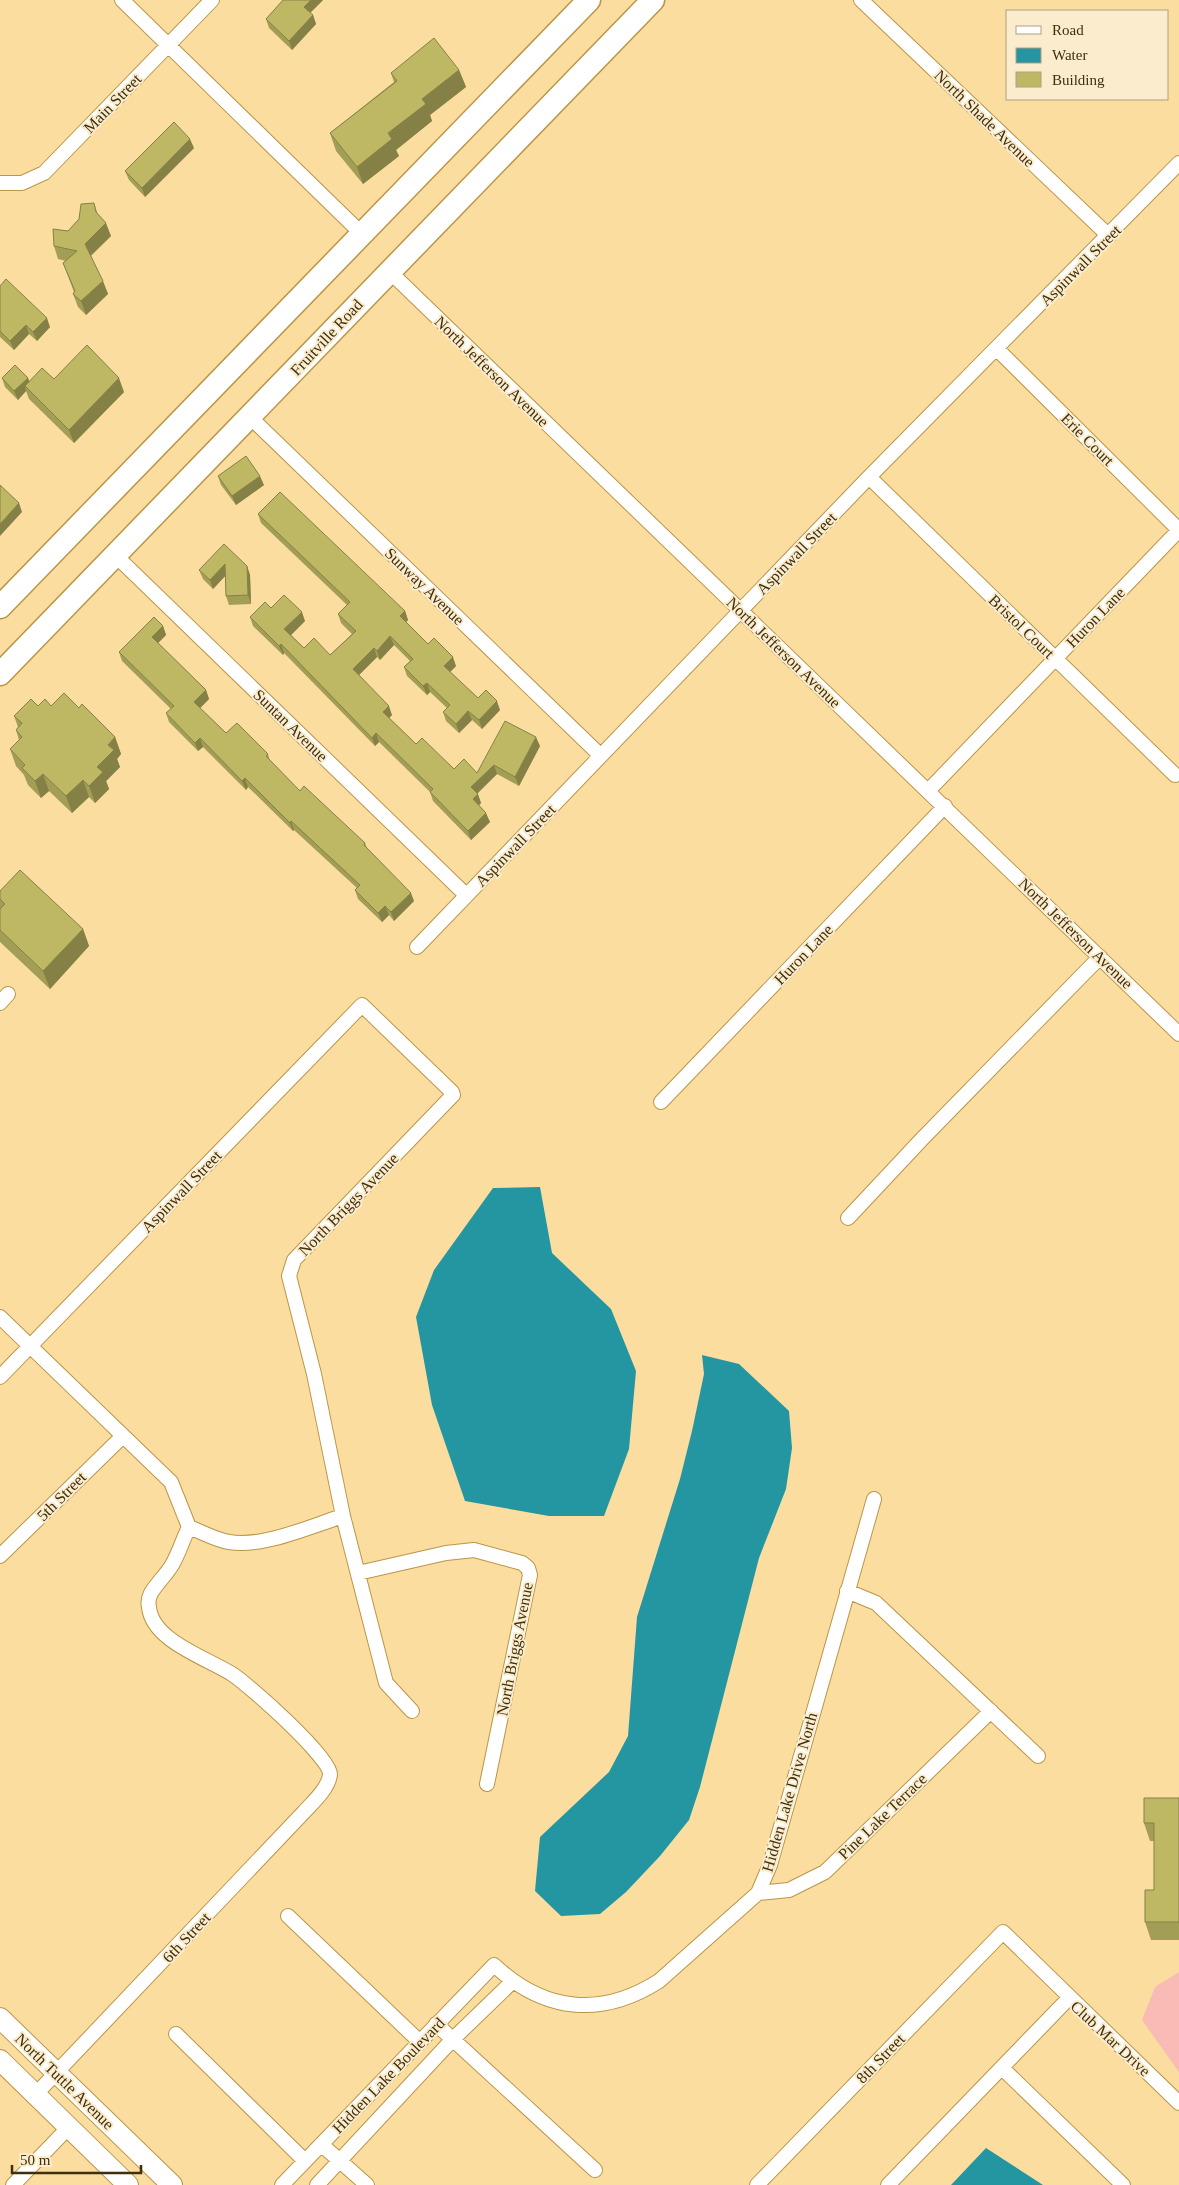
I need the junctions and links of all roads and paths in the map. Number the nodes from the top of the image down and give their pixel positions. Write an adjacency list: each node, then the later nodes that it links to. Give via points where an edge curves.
1 (122, 0): 6 (street)
2 (212, 0): 6 (street, Main Street)
3 (589, 0): 9 (main road)
4 (653, 0): 11 (main road, Fruitville Road)
5 (861, 0): 10 (street, North Shade Avenue)
6 (168, 46): 8 (street, Main Street, via 44,174 22,183); 9 (street)
7 (1179, 164): 10 (street, Aspinwall Street)
8 (0, 184)
9 (363, 235): 17 (main road)
10 (1109, 236): 12 (street, Aspinwall Street)
11 (388, 271): 13 (main road, Fruitville Road); 18 (street, North Jefferson Avenue)
12 (997, 349): 14 (street, Aspinwall Street); 15 (street, Erie Court)
13 (250, 417): 16 (main road, Fruitville Road); 21 (street, Sunway Avenue)
14 (869, 477): 18 (street, Aspinwall Street); 19 (street, Bristol Court)
15 (1179, 530): 19 (street, Huron Lane)
16 (115, 555): 20 (main road, Fruitville Road); 25 (street, Suntan Avenue)
17 (1, 606)
18 (741, 611): 21 (street, Aspinwall Street); 23 (street, North Jefferson Avenue)
19 (1056, 658): 22 (street, Bristol Court); 23 (street, Huron Lane)
20 (0, 674)
21 (600, 755): 25 (street, Aspinwall Street)
22 (1175, 775)
23 (928, 791): 24 (street, North Jefferson Avenue)
24 (944, 806): 27 (street, North Jefferson Avenue); 30 (street, Huron Lane)
25 (466, 895): 26 (street, Aspinwall Street)
26 (417, 947)
27 (1100, 957): 29 (street, North Jefferson Avenue); 31 (street)
28 (362, 1005): 33 (street, Aspinwall Street); 37 (street, North Briggs Avenue, via 453,1094 294,1260 290,1268 289,1276 314,1374)
29 (1179, 1034)
30 (661, 1102)
31 (848, 1218)
32 (0, 1317): 33 (street)
33 (30, 1346): 34 (street, Aspinwall Street); 35 (street)
34 (0, 1377)
35 (122, 1436): 38 (street, via 171,1482); 39 (street, 5th Street)
36 (874, 1499): 41 (street, Hidden Lake Drive North)
37 (343, 1516): 38 (street, via 255,1542 229,1542); 40 (street, North Briggs Avenue)
38 (189, 1527): 58 (street, 6th Street, via 173,1563 152,1592 149,1608 152,1620 168,1638 254,1690 315,1750 330,1774 304,1812)
39 (0, 1556)
40 (358, 1573): 42 (street, North Briggs Avenue, via 386,1683); 45 (street, North Briggs Avenue, via 446,1553 474,1550 522,1563 528,1568 530,1576)
41 (847, 1591): 43 (street, via 876,1603); 46 (street, Hidden Lake Drive North, via 770,1865)
42 (412, 1711)
43 (991, 1711): 44 (street); 46 (street, Pine Lake Terrace, via 824,1872 789,1890)
44 (1038, 1756)
45 (487, 1784)
46 (758, 1893): 49 (street, Hidden Lake Drive North, via 659,1981 622,2000 605,2004 566,2004 543,1998)
47 (288, 1916): 55 (street)
48 (494, 1965): 49 (street, Hidden Lake Drive North); 52 (street, Hidden Lake Boulevard)
49 (512, 1982): 54 (street)
50 (1070, 1997): 57 (street, Club Mar Drive); 60 (street, Club Mar Drive); 66 (street, 8th Street, via 1003,1932)
51 (0, 2018): 58 (main road, North Tuttle Avenue)
52 (436, 2024): 54 (street); 55 (street, Hidden Lake Boulevard)
53 (176, 2034): 63 (street)
54 (453, 2039): 64 (street); 65 (street)
55 (420, 2042): 62 (street, Hidden Lake Boulevard)
56 (0, 2060): 59 (main road, North Tuttle Avenue)
57 (1002, 2068): 73 (street, Club Mar Drive); 74 (street)
58 (57, 2073): 59 (street, 6th Street); 69 (main road, North Tuttle Avenue)
59 (35, 2095): 61 (main road, North Tuttle Avenue)
60 (1179, 2103)
61 (69, 2127): 67 (street); 68 (main road, North Tuttle Avenue)
62 (322, 2145): 63 (street, Hidden Lake Boulevard); 64 (street)
63 (305, 2161): 70 (street, Hidden Lake Boulevard)
64 (339, 2161): 71 (street); 72 (street)
65 (596, 2170)
66 (764, 2182)
67 (13, 2185)
68 (128, 2185)
69 (172, 2185)
70 (282, 2185)
71 (317, 2185)
72 (367, 2185)
73 (888, 2185)
74 (1123, 2185)

